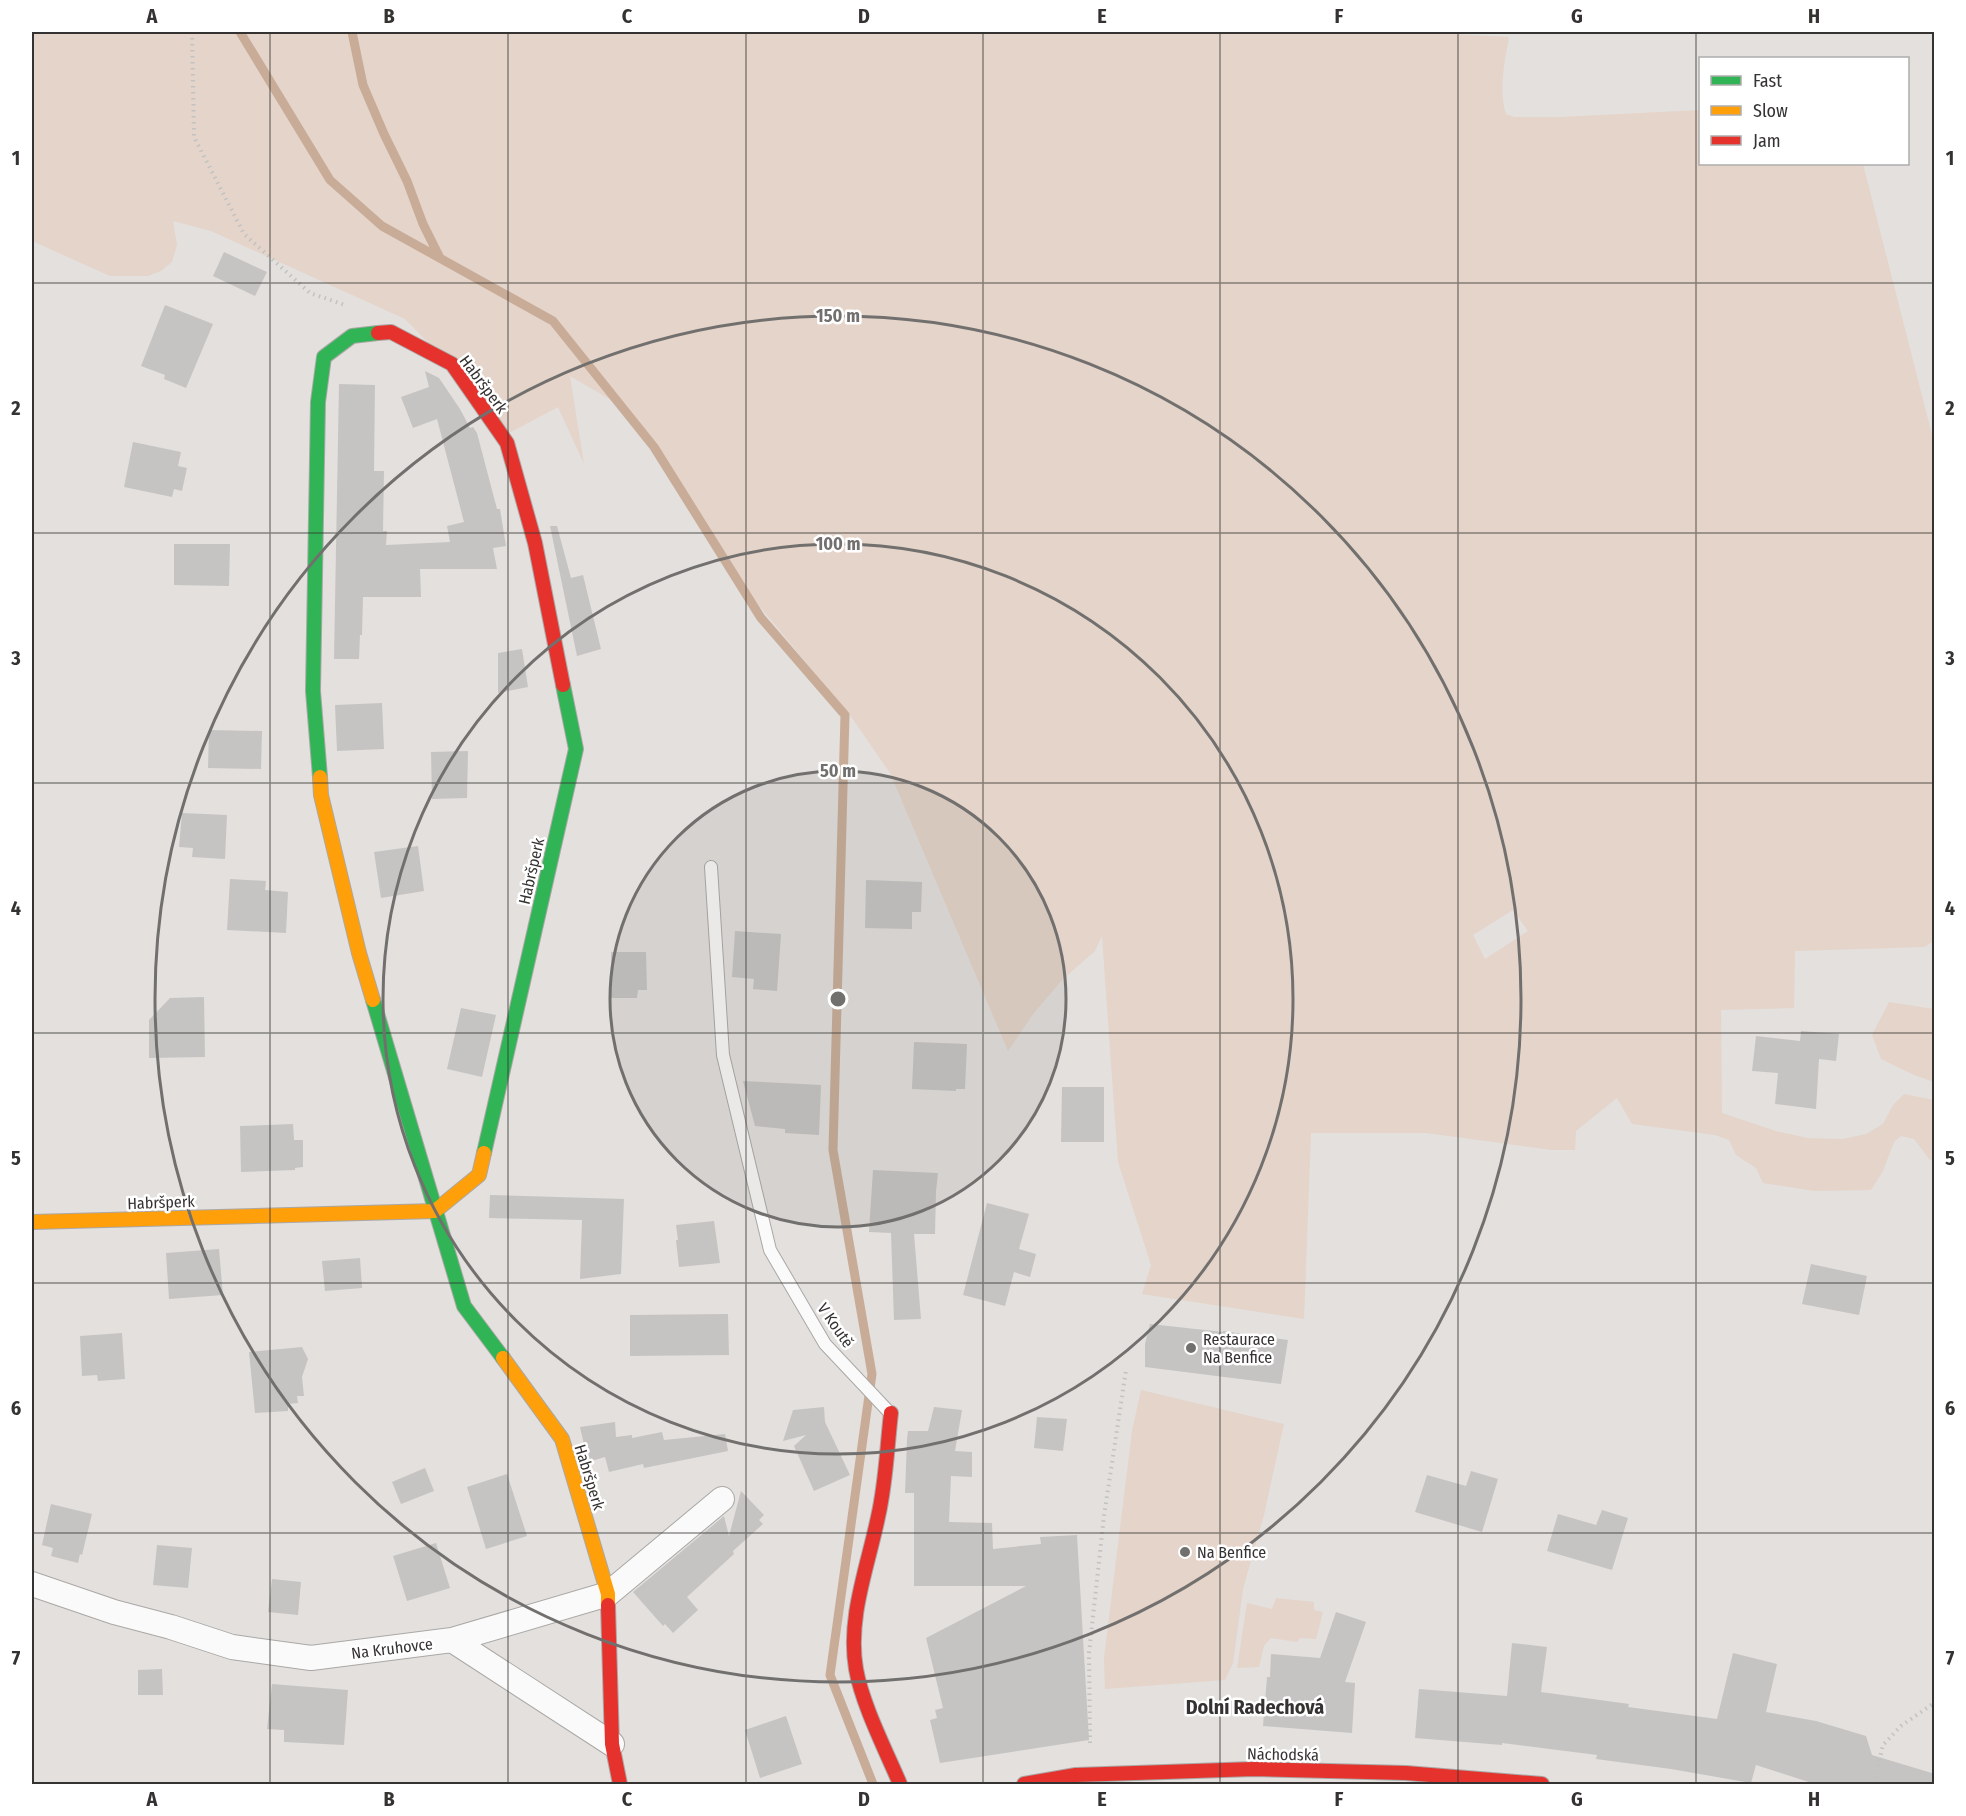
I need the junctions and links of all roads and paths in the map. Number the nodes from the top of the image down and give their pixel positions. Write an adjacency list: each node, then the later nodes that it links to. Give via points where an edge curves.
1 (192, 32): 2 (path, via 194,137 244,234 310,293)
2 (353, 308)
3 (711, 867): 7 (lane, V Koutě, via 723,1055 770,1250 825,1344)
4 (435, 1211): 4 (street, Habršperk, via 359,953 321,795 313,691 318,402 324,357 352,336 391,332 452,364 507,443 535,543 576,749 479,1175); 5 (street, Habršperk); 10 (street, Habršperk, via 464,1306 562,1439)
5 (32, 1222)
6 (1126, 1370): 14 (path, via 1089,1653)
7 (891, 1413): 16 (street, V Koutě, via 879,1515 858,1595 855,1639 856,1669)
8 (722, 1499): 10 (street, Na Kruhovce)
9 (32, 1584): 11 (street, Na Kruhovce, via 232,1647 300,1657)
10 (608, 1594): 11 (street, Na Kruhovce); 13 (street, Habršperk)
11 (452, 1640): 13 (street)
12 (1935, 1703): 19 (path, via 1901,1726 1883,1745)
13 (612, 1744): 15 (street, Habršperk)
14 (1090, 1774): 17 (street, Náchodská); 18 (street, Náchodská, via 1254,1769 1406,1773)
15 (620, 1785)
16 (900, 1785)
17 (1024, 1785)
18 (1542, 1785)
19 (1874, 1785)

